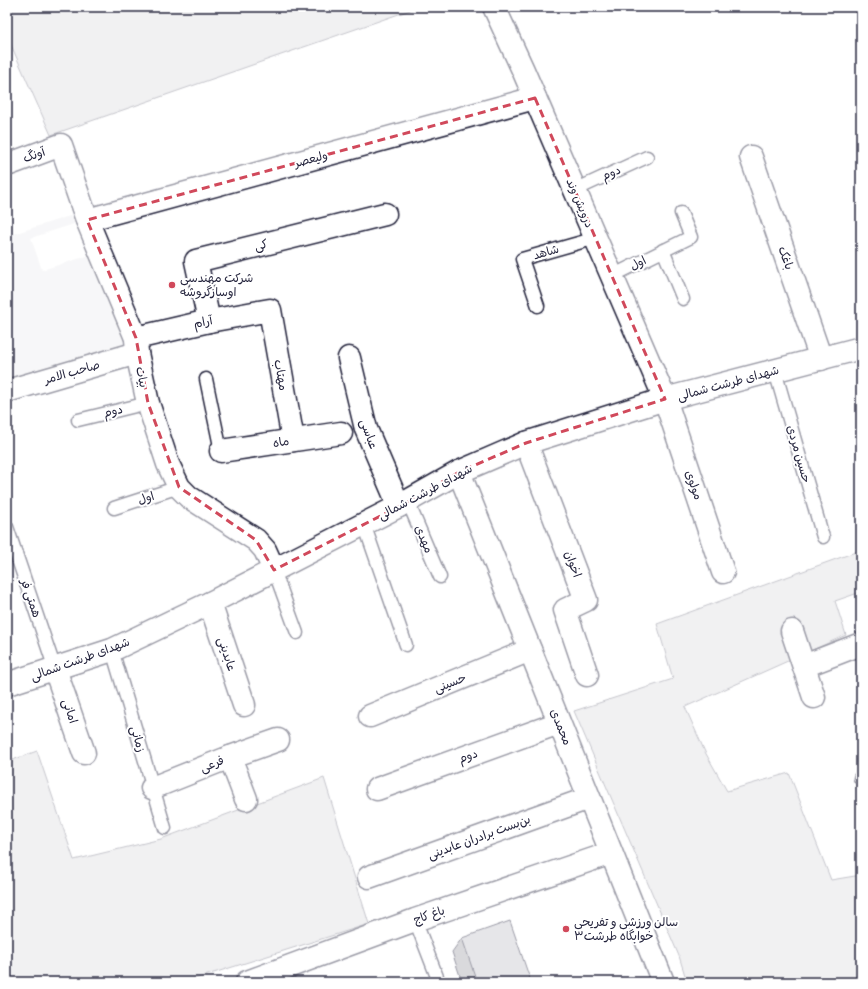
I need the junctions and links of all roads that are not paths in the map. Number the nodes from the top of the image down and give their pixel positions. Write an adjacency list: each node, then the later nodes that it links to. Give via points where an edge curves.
1 (494, 7): 2 (street, درویش‌ وند)
2 (535, 98): 7 (street, درویش‌ وند); 10 (street, ولیعصر)
3 (61, 145): 6 (street, آونگ); 10 (street, بیات)
4 (647, 157): 7 (lane, دوم)
5 (751, 157): 21 (street, باغک)
6 (7, 165)
7 (575, 190): 11 (street, درویش‌ وند)
8 (681, 213): 12 (lane, اول, via 691,236)
9 (385, 214): 17 (street, کی, via 196,261)
10 (87, 220): 18 (street, بیات)
11 (596, 238): 13 (street, درویش‌ وند); 15 (lane, شاهد, via 522,259)
12 (663, 250): 13 (lane, اول); 14 (lane)
13 (612, 276): 25 (street, درویش‌ وند)
14 (684, 298)
15 (538, 306)
16 (270, 310): 17 (street, آرام); 29 (street, مهتاب)
17 (209, 321): 18 (street, آرام)
18 (136, 346): 24 (street, صاحب الامر); 26 (street, بیات)
19 (861, 348): 21 (street, شهدای طرشت شمالی)
20 (349, 358): 34 (street, عباسی, via 366,429)
21 (821, 359): 22 (street, شهدای طرشت شمالی)
22 (775, 371): 25 (street, شهدای طرشت شمالی); 38 (lane, حسین مردی)
23 (206, 380): 31 (lane)
24 (7, 392)
25 (665, 399): 30 (street, شهدای طرشت شمالی); 40 (street, مولوی)
26 (148, 403): 27 (lane, دوم); 33 (street, بیات, via 168,464)
27 (78, 420)
28 (341, 433): 29 (street, ماه)
29 (293, 440): 31 (street, ماه)
30 (526, 443): 32 (street, شهدای طرشت شمالی); 51 (street, اخوان, via 586,600 565,610)
31 (221, 451)
32 (459, 472): 34 (street, شهدای طرشت شمالی); 48 (street, محمدی)
33 (179, 487): 35 (lane, اول); 39 (street, بیات, via 189,497 256,540 265,550)
34 (404, 504): 36 (street, شهدای طرشت شمالی); 41 (lane, مهدی)
35 (114, 508)
36 (364, 524): 39 (street, شهدای طرشت شمالی); 45 (lane)
37 (7, 527): 50 (lane, همتی فر)
38 (823, 537)
39 (274, 570): 42 (street, شهدای طرشت شمالی); 44 (lane)
40 (723, 572)
41 (440, 577)
42 (210, 603): 47 (street, شهدای طرشت شمالی); 54 (street, عابدینی)
43 (792, 631): 49 (street)
44 (297, 633)
45 (406, 644)
46 (861, 644): 49 (street)
47 (112, 650): 50 (street, شهدای طرشت شمالی); 60 (lane, زمانی)
48 (530, 650): 55 (street, حسینی); 56 (street, محمدی)
49 (804, 666): 53 (street)
50 (55, 669): 52 (street, شهدای طرشت شمالی); 58 (street, امانی)
51 (587, 675)
52 (7, 684)
53 (814, 697)
54 (244, 705)
55 (370, 716)
56 (559, 723): 61 (street, دوم); 63 (street, محمدی)
57 (278, 740): 59 (street)
58 (84, 753)
59 (230, 756): 60 (street, فرعی); 62 (street, فرعی)
60 (152, 788): 64 (lane, زمانی)
61 (377, 789)
62 (246, 798)
63 (589, 798): 65 (street, محمدی); 66 (street, بن‌بست برادران عابدینی)
64 (164, 828)
65 (612, 852): 67 (street, باغ کاج); 70 (street, محمدی)
66 (369, 877)
67 (415, 920): 68 (street, باغ کاج); 69 (lane)
68 (247, 982)
69 (439, 982)
70 (664, 982)

